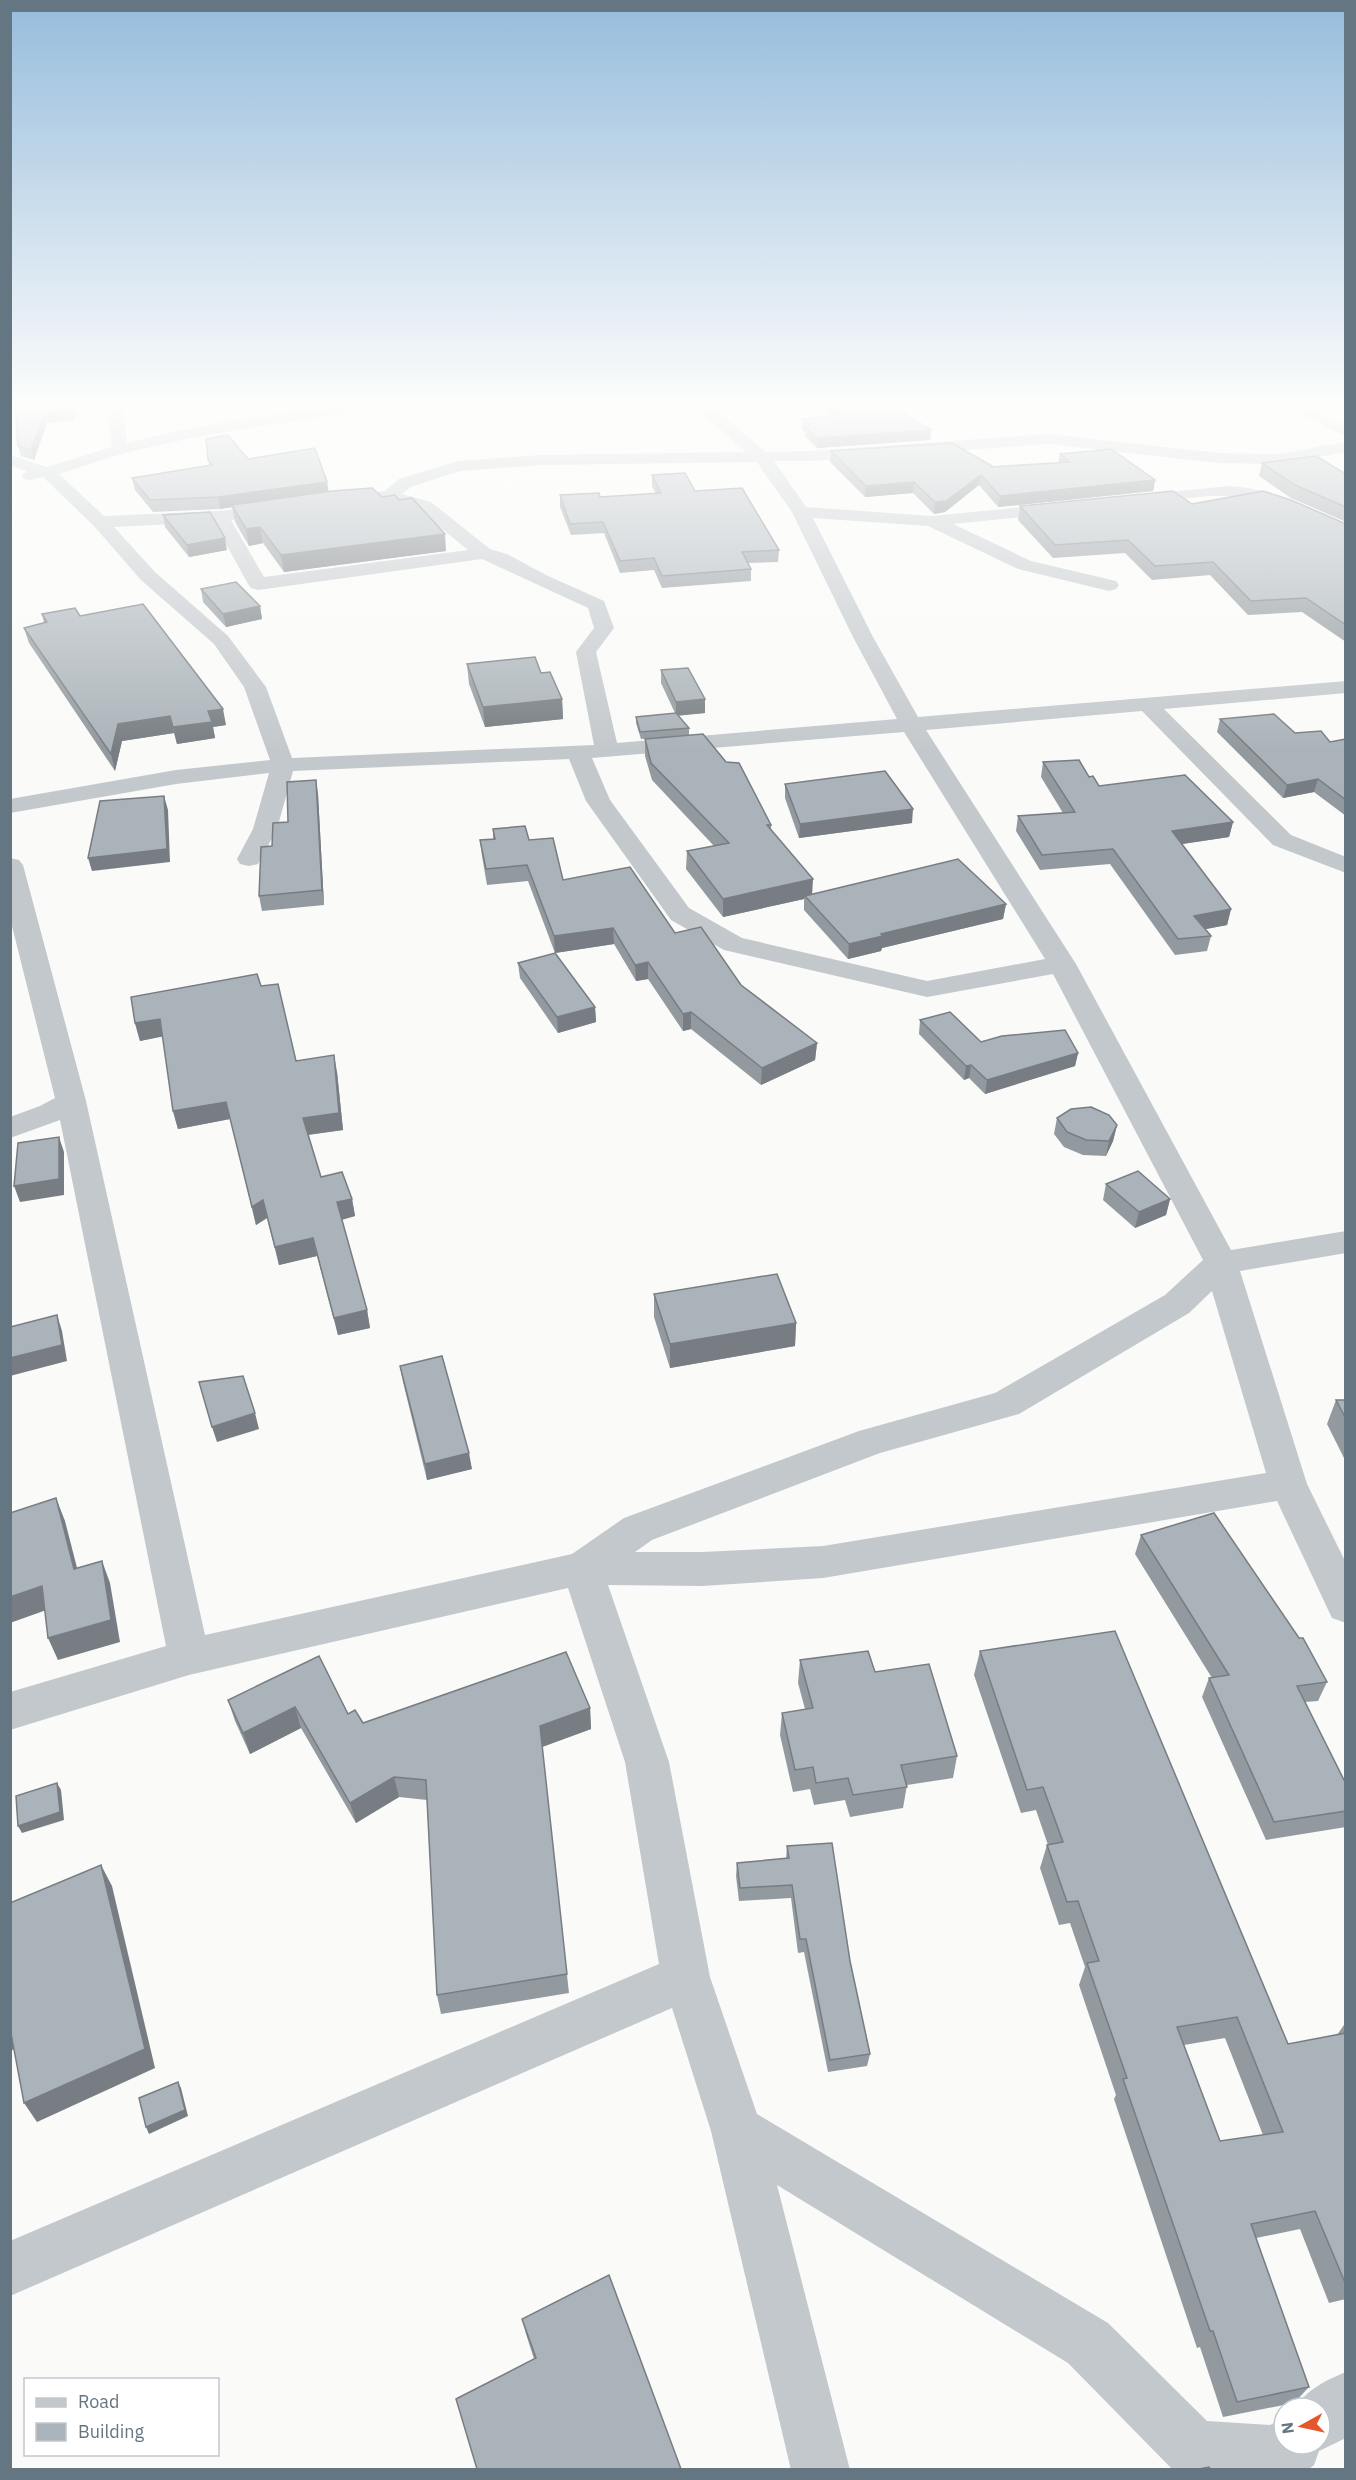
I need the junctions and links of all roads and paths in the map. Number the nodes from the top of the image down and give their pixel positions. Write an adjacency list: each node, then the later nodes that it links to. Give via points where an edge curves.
1 (98, 520): 10 (street)
2 (145, 520): 10 (street)
3 (222, 520): 12 (street, via 258,584)
4 (442, 520): 12 (street)
5 (805, 520): 16 (street)
6 (914, 520): 9 (street)
7 (945, 520): 9 (street)
8 (1321, 520): 11 (street)
9 (932, 521): 13 (street, via 1025,565)
10 (100, 522): 19 (street, via 148,576 221,640 255,687)
11 (1346, 532)
12 (483, 553): 17 (street, via 597,605 604,628 586,652)
13 (1109, 585)
14 (1346, 687): 15 (street)
15 (1146, 703): 16 (street); 23 (street, via 1282,840)
16 (910, 723): 17 (street); 24 (street)
17 (607, 751): 18 (street)
18 (578, 753): 19 (street); 24 (street, via 598,801 680,914 733,944 927,989)
19 (283, 765): 20 (street, via 164,779); 21 (street, via 265,829)
20 (10, 806)
21 (249, 860)
22 (10, 865): 25 (street)
23 (1346, 866)
24 (1062, 964): 28 (street)
25 (71, 1101): 26 (street); 32 (street)
26 (10, 1128)
27 (1346, 1242): 28 (street)
28 (1221, 1263): 29 (street); 30 (street, via 1177,1304 1006,1404 872,1442 638,1529)
29 (1288, 1484): 30 (street, via 823,1562 702,1569); 31 (street)
30 (582, 1568): 32 (street); 34 (street, via 647,1762)
31 (1346, 1606)
32 (189, 1657): 33 (street)
33 (10, 1711)
34 (686, 1977): 35 (street); 36 (street)
35 (737, 2131): 39 (street, via 1088,2343 1194,2449); 40 (street)
36 (10, 2269)
37 (1346, 2401): 38 (street)
38 (1332, 2412)
39 (1272, 2454)
40 (821, 2469)

